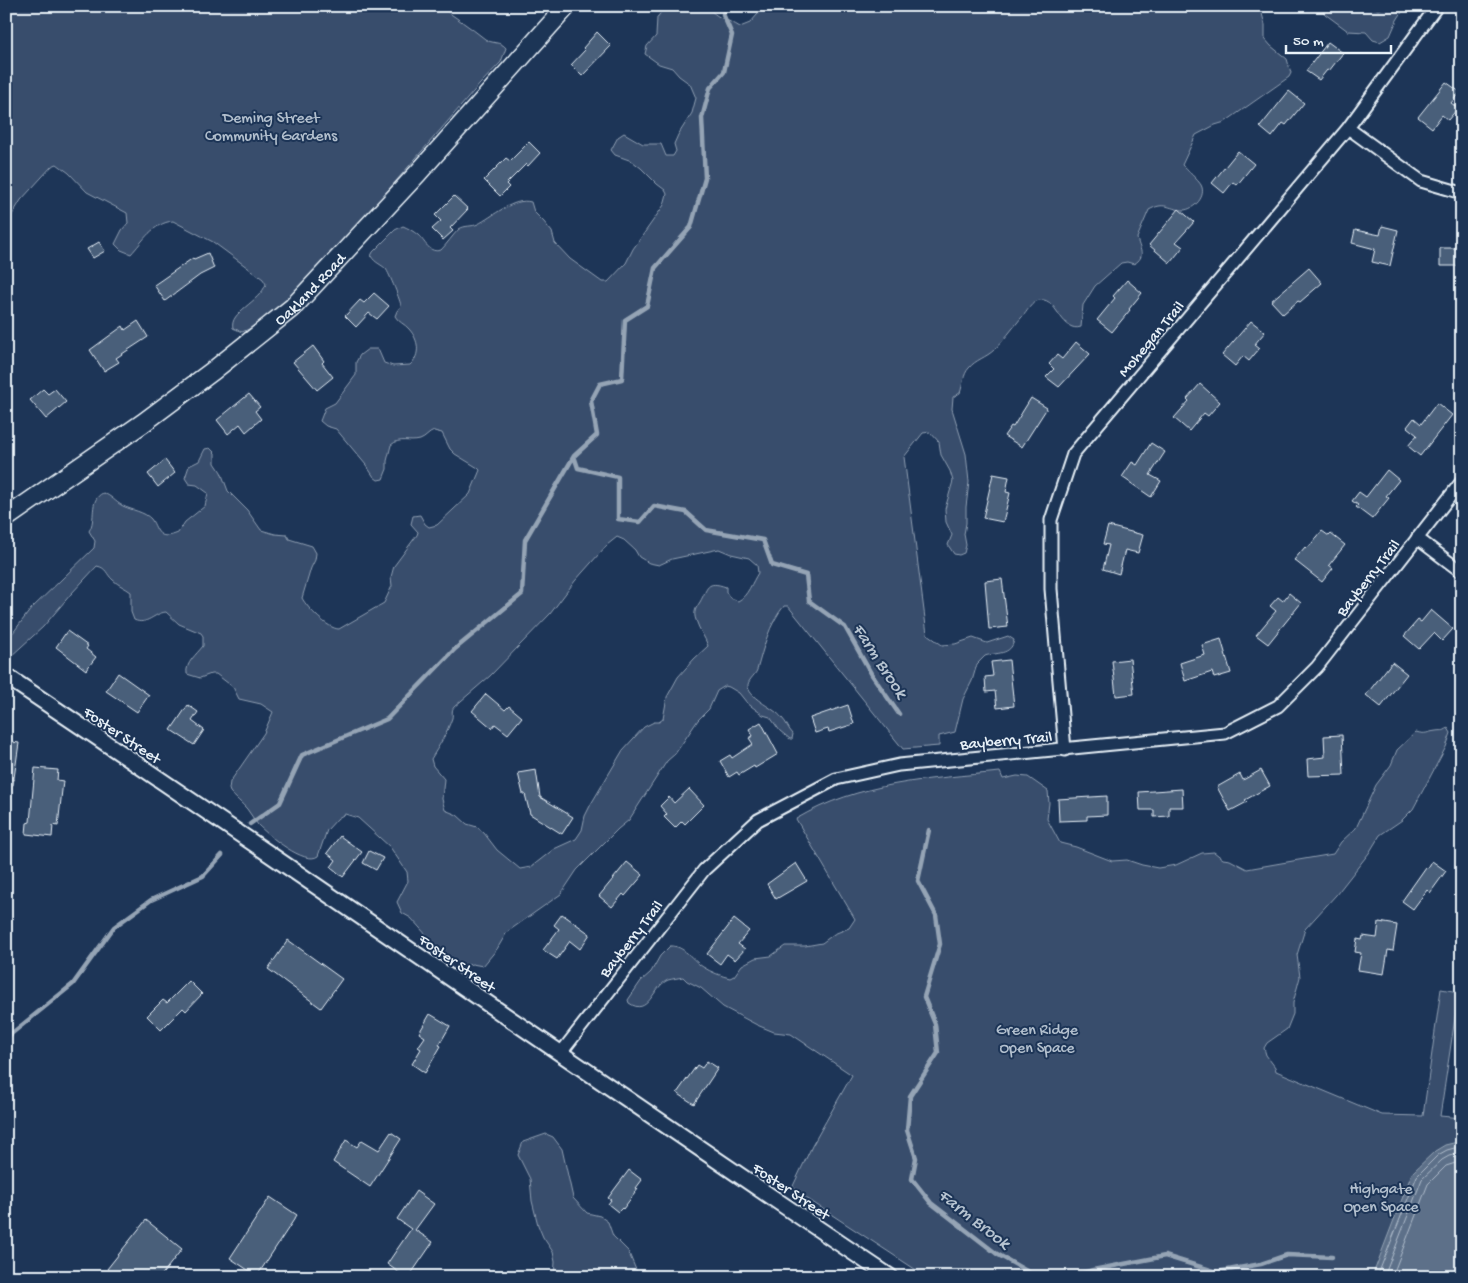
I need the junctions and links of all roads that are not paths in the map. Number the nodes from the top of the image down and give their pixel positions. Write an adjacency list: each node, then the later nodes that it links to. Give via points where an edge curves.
1 (567, 6): 6 (main road, Oakland Road, via 412,180 293,307 143,423)
2 (1437, 6): 3 (street, Mohegan Trail)
3 (1348, 128): 4 (street, via 1421,181); 10 (street, Mohegan Trail, via 1073,454 1051,520 1051,589)
4 (1462, 193)
5 (1462, 481): 7 (street, Bayberry Trail)
6 (6, 518)
7 (1417, 538): 8 (street); 10 (street, Bayberry Trail, via 1317,667 1278,706 1225,733)
8 (1462, 572)
9 (6, 676): 11 (street, Foster Street)
10 (1065, 750): 11 (street, Bayberry Trail, via 899,765 836,779 758,820 704,870)
11 (560, 1054): 12 (street, Foster Street)
12 (890, 1277)

